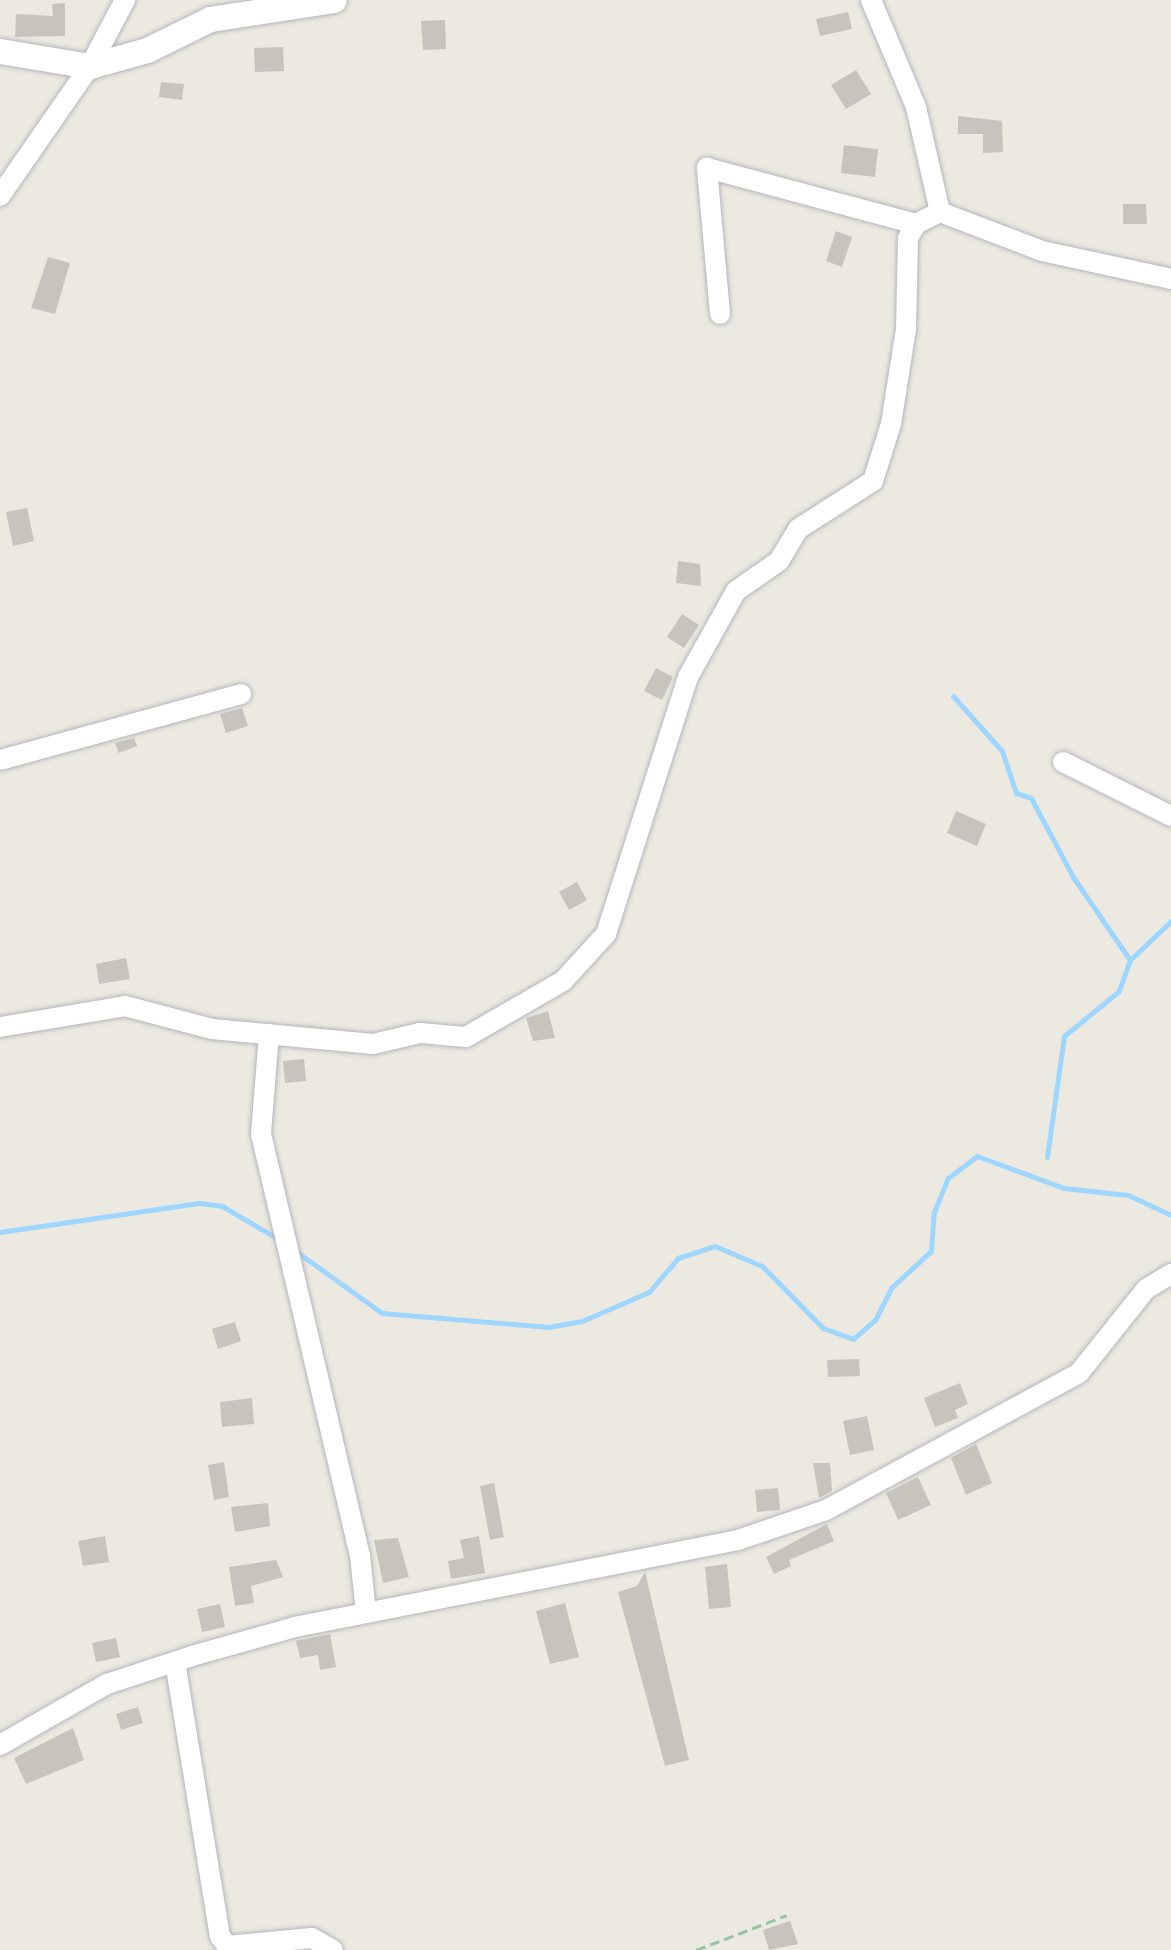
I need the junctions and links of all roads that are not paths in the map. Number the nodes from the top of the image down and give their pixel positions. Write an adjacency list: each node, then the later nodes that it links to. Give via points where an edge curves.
1 (125, 0): 5 (street)
2 (334, 0): 5 (street, via 210,19 147,50)
3 (871, 0): 7 (street, via 916,108)
4 (0, 52): 5 (street)
5 (90, 66): 6 (street)
6 (0, 196)
7 (940, 212): 8 (street); 9 (street, via 1042,251)
8 (916, 224): 10 (street, via 850,212 707,168); 16 (street, via 908,238 906,329 891,424 873,481 798,529 779,562 736,591 688,676 606,934 564,981 466,1037 420,1032 374,1044)
9 (1171, 278)
10 (720, 314)
11 (241, 694): 12 (street)
12 (0, 760)
13 (1062, 762): 14 (street)
14 (1171, 816)
15 (0, 1027): 16 (street, via 125,1006)
16 (269, 1034): 18 (street, via 262,1134 355,1536)
17 (1171, 1274): 18 (street, via 1146,1289 1079,1373 826,1510 738,1540)
18 (366, 1612): 19 (street)
19 (175, 1662): 20 (street, via 107,1684); 21 (street, via 220,1936 227,1946 312,1938)
20 (0, 1744)
21 (333, 1950)

